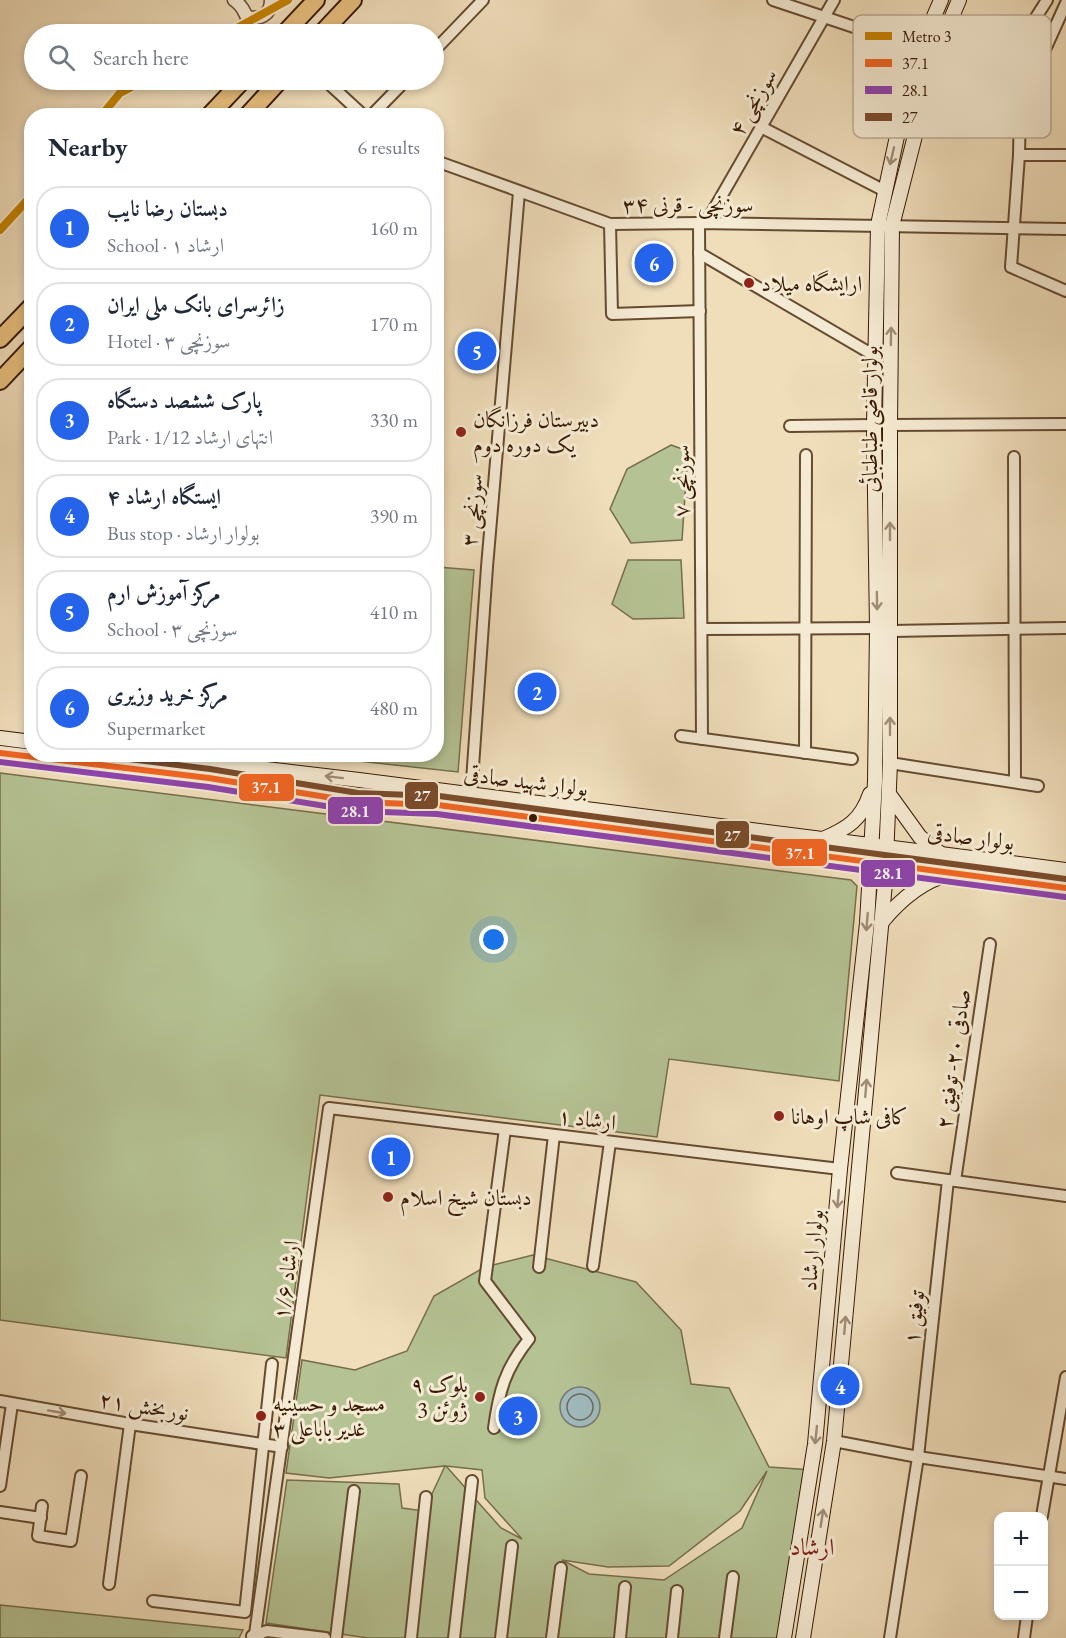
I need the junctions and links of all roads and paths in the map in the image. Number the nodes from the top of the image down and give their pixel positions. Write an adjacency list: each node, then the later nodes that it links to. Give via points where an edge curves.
1 (234, 0): 15 (street)
2 (271, 0): 15 (street, via 262,17)
3 (316, 0): 18 (main road)
4 (353, 0): 19 (main road)
5 (483, 0): 22 (street)
6 (773, 0): 16 (street)
7 (834, 0): 16 (street, سوزنچی ۴)
8 (941, 0): 12 (main road, بولوار قاضی طباطبائی)
9 (959, 0): 13 (main road, بولوار قاضی طباطبائی)
10 (1047, 0): 14 (street)
11 (1066, 3): 21 (street)
12 (935, 15)
13 (953, 15)
14 (1037, 15)
15 (247, 16): 17 (street)
16 (824, 17): 20 (street); 31 (street, سوزنچی ۴)
17 (249, 24)
18 (293, 24)
19 (330, 24)
20 (853, 27)
21 (1051, 36)
22 (444, 41)
23 (234, 90): 27 (main road)
24 (271, 90): 28 (main road)
25 (336, 90): 29 (street)
26 (396, 90): 30 (street)
27 (217, 108)
28 (254, 108)
29 (355, 108)
30 (379, 108)
31 (761, 126): 38 (street); 40 (street, سوزنچی ۴)
32 (897, 138): 38 (main road, بولوار قاضی طباطبائی, one-way to 38)
33 (911, 138): 42 (main road, بولوار قاضی طباطبائی)
34 (1019, 138): 35 (street)
35 (1019, 155): 36 (street); 43 (street)
36 (1066, 155)
37 (444, 164): 39 (street, سوزنچی - قرنی ۳۴)
38 (885, 191): 42 (main road, بولوار قاضی طباطبائی)
39 (519, 192): 41 (street, سوزنچی - قرنی ۳۴); 80 (street, سوزنچی ۳)
40 (702, 223): 41 (street, سوزنچی - قرنی ۳۴); 42 (street, سوزنچی - قرنی ۳۴); 45 (street, سوزنچی ۷)
41 (610, 224): 47 (street, via 612,314)
42 (885, 225): 43 (street, سوزنچی - قرنی ۳۴); 51 (main road, بولوار قاضی طباطبائی); 55 (main road, بولوار قاضی طباطبائی, one-way to 42)
43 (1014, 228): 44 (street, سوزنچی - قرنی ۳۴); 46 (street, via 1011,267)
44 (1066, 229)
45 (699, 253): 47 (street, سوزنچی ۷); 51 (street)
46 (1066, 291)
47 (699, 312): 61 (street, سوزنچی ۷)
48 (24, 314): 49 (main road)
49 (0, 339)
50 (24, 356): 52 (main road)
51 (875, 356): 54 (main road, بولوار قاضی طباطبائی)
52 (0, 381)
53 (1066, 424): 55 (street)
54 (874, 425): 56 (street); 63 (main road, بولوار قاضی طباطبائی, one-way to 63)
55 (890, 425): 63 (main road, بولوار قاضی طباطبائی, one-way to 55)
56 (790, 426)
57 (806, 455): 62 (street)
58 (1014, 457): 59 (street)
59 (1015, 628): 60 (street); 63 (street); 77 (street)
60 (1066, 628)
61 (702, 629): 62 (street); 66 (street, سوزنچی ۷)
62 (806, 629): 63 (street); 69 (street)
63 (884, 629): 74 (main road, بولوار قاضی طباطبائی, one-way to 63); 76 (main road, بولوار قاضی طباطبائی)
64 (681, 736): 66 (street)
65 (0, 738): 67 (main road)
66 (702, 739): 69 (street)
67 (24, 741)
68 (0, 753): 70 (main road, بولوار شهید صادقی)
69 (805, 753): 71 (street)
70 (24, 756)
71 (852, 759)
72 (75, 762): 81 (main road, بولوار شهید صادقی)
73 (207, 762): 75 (main road, بولوار شهید صادقی, one-way to 73)
74 (890, 763): 77 (street); 79 (main road, بولوار قاضی طباطبائی)
75 (359, 780): 80 (main road, بولوار شهید صادقی); 81 (main road)
76 (875, 781): 82 (main road, via 864,811 840,832); 83 (main road, بولوار قاضی طباطبائی)
77 (1015, 782): 78 (street)
78 (1038, 786)
79 (889, 794): 84 (main road, بولوار قاضی طباطبائی); 85 (main road, via 921,837)
80 (471, 795): 82 (main road, بولوار شهید صادقی)
81 (357, 802): 86 (main road, بولوار شهید صادقی, via 438,805)
82 (821, 840): 83 (main road, بولوار شهید صادقی)
83 (871, 846): 84 (main road, بولوار صادقی); 86 (main road, بولوار قاضی طباطبائی)
84 (887, 848): 85 (main road, بولوار صادقی); 87 (main road, بولوار قاضی طباطبائی)
85 (942, 855): 88 (main road, بولوار صادقی)
86 (870, 863): 87 (main road, بولوار شهید صادقی); 97 (main road, بولوار ارشاد, one-way to 97)
87 (886, 865): 89 (main road, بولوار شهید صادقی); 91 (main road, بولوار ارشاد)
88 (1066, 870)
89 (954, 873): 90 (main road, بولوار صادقی); 91 (main road, via 924,883)
90 (1066, 888)
91 (880, 924): 109 (main road, بولوار ارشاد, one-way to 91)
92 (990, 944): 99 (street, صادقی ۲۰- توفیق ۲)
93 (329, 1108): 94 (street, ارشاد ۱); 111 (street, ارشاد ۱/۶)
94 (505, 1129): 95 (street, ارشاد ۱); 108 (street, via 485,1281 529,1339 506,1375)
95 (554, 1135): 96 (street, ارشاد ۱); 102 (street)
96 (610, 1142): 97 (street, ارشاد ۱); 101 (street)
97 (840, 1169): 127 (main road, بولوار ارشاد, one-way to 127, via 815,1444)
98 (897, 1173): 99 (street)
99 (951, 1180): 100 (street); 112 (street, توفیق ۱)
100 (1066, 1196)
101 (593, 1266)
102 (539, 1267)
103 (272, 1364): 110 (street)
104 (1066, 1377): 114 (street)
105 (0, 1401): 106 (street, نوربخش ۲۱)
106 (12, 1404): 107 (street, نوربخش ۲۱, one-way to 107); 117 (street)
107 (130, 1424): 110 (street, نوربخش ۲۱); 128 (street)
108 (494, 1428)
109 (834, 1441): 112 (street); 129 (main road, بولوار ارشاد, one-way to 109)
110 (263, 1445): 111 (street, نوربخش ۲۱); 132 (street, via 245,1612)
111 (281, 1452): 134 (street, ارشاد ۱/۶)
112 (918, 1457): 114 (street); 146 (street, توفیق ۱)
113 (81, 1476): 123 (street, via 71,1541 38,1536)
114 (1048, 1476): 115 (street); 122 (street)
115 (1066, 1479)
116 (472, 1482): 138 (street)
117 (0, 1486)
118 (354, 1491): 136 (street)
119 (426, 1497): 137 (street)
120 (42, 1506): 123 (street)
121 (0, 1512): 123 (street)
122 (1043, 1512)
123 (41, 1518)
124 (512, 1546): 139 (street)
125 (561, 1568): 140 (street)
126 (732, 1577): 143 (street)
127 (793, 1580): 129 (main road); 144 (main road, بولوار ارشاد)
128 (109, 1584)
129 (811, 1584): 145 (main road, بولوار ارشاد)
130 (626, 1587): 141 (street)
131 (677, 1591): 142 (street)
132 (153, 1601)
133 (1026, 1620): 147 (street)
134 (254, 1637): 135 (street, via 267,1631)
135 (325, 1638)
136 (336, 1638)
137 (411, 1638)
138 (454, 1638)
139 (501, 1638)
140 (552, 1638)
141 (621, 1638)
142 (672, 1638)
143 (725, 1638)
144 (784, 1638)
145 (802, 1638)
146 (890, 1638)
147 (1024, 1638)

